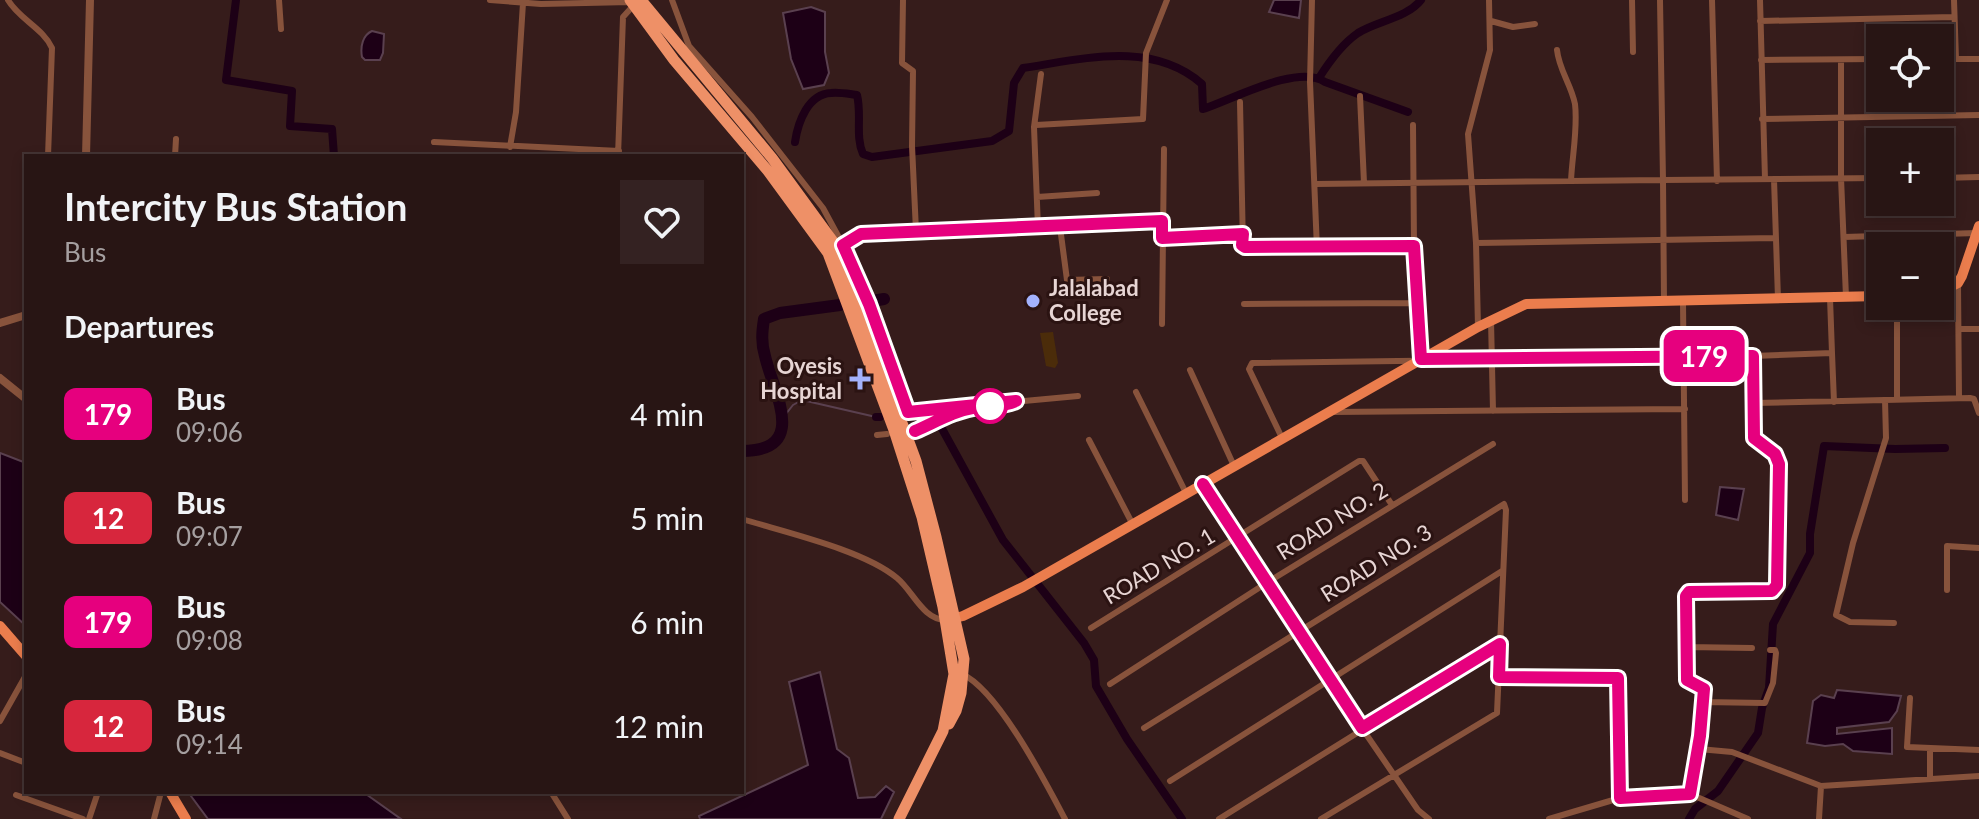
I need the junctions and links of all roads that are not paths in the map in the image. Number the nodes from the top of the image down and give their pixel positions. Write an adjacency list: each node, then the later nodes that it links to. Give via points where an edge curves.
1 (8, 0): 42 (street, via 52,48)
2 (90, 0): 43 (street)
3 (279, 0): 21 (street)
4 (490, 0): 16 (street)
5 (672, 0): 72 (street, via 689,46 823,208)
6 (903, 0): 64 (street, via 902,63 913,71)
7 (1167, 0): 35 (street, via 1146,53 1143,119)
8 (1312, 0): 57 (street)
9 (1489, 0): 18 (street)
10 (1632, 0): 23 (street)
11 (1660, 0): 51 (street)
12 (1712, 0): 53 (street)
13 (1760, 0): 19 (street)
14 (1954, 0): 17 (street)
15 (634, 2): 16 (street); 41 (street, via 623,17); 72 (highway, via 772,158)
16 (523, 3): 39 (street)
17 (1954, 17): 19 (street); 25 (street)
18 (1491, 21): 20 (street, via 1513,27); 54 (street, via 1490,50 1468,134)
19 (1760, 21): 27 (street)
20 (1535, 24)
21 (281, 29)
22 (1557, 50): 52 (street, via 1575,105)
23 (1633, 52)
24 (1866, 59): 28 (street)
25 (1956, 59): 26 (street)
26 (1979, 59)
27 (1761, 60): 28 (street); 34 (street)
28 (1841, 60): 33 (street)
29 (1041, 74): 35 (street)
30 (1360, 96): 55 (street)
31 (1240, 102): 65 (street)
32 (1979, 115): 33 (street)
33 (1841, 118): 34 (street); 46 (street)
34 (1762, 119): 49 (street)
35 (1036, 125): 59 (street)
36 (1413, 125): 56 (street)
37 (176, 139): 44 (street)
38 (434, 142): 39 (street)
39 (510, 147): 41 (street)
40 (1164, 149): 60 (street)
41 (619, 153)
42 (48, 154)
43 (86, 154)
44 (175, 154)
45 (1979, 177): 48 (street)
46 (1841, 178): 47 (street); 50 (street); 66 (street)
47 (1866, 178)
48 (1954, 178)
49 (1765, 179): 50 (street); 53 (street)
50 (1774, 179): 68 (street)
51 (1663, 180): 52 (street); 53 (street); 69 (street)
52 (1571, 181): 54 (street)
53 (1717, 181)
54 (1473, 182): 56 (street); 70 (street)
55 (1364, 183): 56 (street); 57 (street)
56 (1414, 183): 71 (street)
57 (1315, 184): 73 (street)
58 (1097, 193): 59 (street)
59 (1037, 197): 62 (street)
60 (1162, 221): 61 (street); 67 (street)
61 (1060, 227): 62 (street); 74 (street, via 1067,280)
62 (1038, 228): 64 (street)
63 (1978, 230): 66 (street); 75 (main road)
64 (916, 231): 72 (street, via 861,234)
65 (1243, 234): 67 (street); 73 (street, via 1245,247)
66 (1844, 237): 78 (street)
67 (1162, 238): 89 (street)
68 (1775, 238): 69 (street); 80 (street)
69 (1665, 240): 70 (street); 81 (street)
70 (1476, 243): 90 (street)
71 (1414, 246): 73 (street); 83 (street)
72 (836, 248): 111 (highway); 132 (highway)
73 (1317, 249)
74 (1107, 279)
75 (1958, 283): 76 (main road); 91 (street)
76 (1954, 285)
77 (1866, 296): 78 (main road)
78 (1846, 297): 79 (main road)
79 (1830, 298): 80 (main road); 93 (street)
80 (1778, 299): 82 (main road)
81 (1664, 302): 82 (main road); 86 (main road, via 1526,304)
82 (1683, 302): 95 (street)
83 (1417, 303): 84 (street); 96 (street)
84 (1244, 304)
85 (24, 316): 88 (street)
86 (1491, 320): 90 (main road); 97 (street)
87 (1897, 320): 104 (street)
88 (0, 323)
89 (1162, 324)
90 (1478, 327): 96 (main road)
91 (1959, 329): 92 (street); 103 (street)
92 (1979, 329)
93 (1832, 353): 94 (street); 107 (street)
94 (1753, 356): 95 (street); 108 (street)
95 (1684, 357): 97 (street); 109 (street)
96 (1421, 359): 97 (street); 112 (main road); 118 (street, via 1252,363 1249,369)
97 (1492, 359): 110 (street)
98 (1190, 370): 120 (street)
99 (0, 378): 102 (street)
100 (1136, 392): 122 (street)
101 (1078, 396): 106 (street)
102 (24, 397)
103 (1959, 398): 104 (street); 113 (street, via 1974,399)
104 (1897, 399): 105 (street)
105 (1885, 400): 107 (street); 133 (street, via 1886,438 1836,615 1850,622)
106 (1016, 401): 111 (street); 114 (street, via 940,416)
107 (1834, 402): 108 (street)
108 (1754, 403): 138 (street, via 1754,438 1775,454 1779,464 1776,588 1689,592)
109 (1685, 409): 110 (street); 123 (street)
110 (1493, 411): 112 (street)
111 (903, 412): 132 (highway)
112 (1329, 412): 118 (main road)
113 (1979, 413)
114 (915, 431)
115 (887, 434): 116 (street)
116 (877, 435)
117 (1089, 440): 126 (street)
118 (1283, 440): 120 (main road)
119 (1493, 444): 124 (street, ROAD NO. 2)
120 (1234, 466): 121 (main road)
121 (1203, 484): 122 (main road); 127 (street)
122 (1186, 493): 126 (main road)
123 (1685, 500)
124 (1392, 505): 127 (street, ROAD NO. 1, via 1359,461); 130 (street, ROAD NO. 2)
125 (744, 520): 132 (street, via 867,559 897,578 930,616)
126 (1132, 523): 132 (main road, via 1023,587)
127 (1239, 538): 130 (street); 135 (street, ROAD NO. 1)
128 (1979, 548): 131 (street, via 1947,546)
129 (1503, 571): 136 (street, ROAD NO. 3, via 1504,504); 137 (street); 145 (street)
130 (1268, 582): 136 (street); 146 (street, ROAD NO. 2)
131 (1947, 590)
132 (951, 619): 142 (highway)
133 (1894, 623)
134 (0, 626): 141 (main road)
135 (1091, 628)
136 (1301, 632): 145 (street); 150 (street, ROAD NO. 3)
137 (1500, 644): 143 (street); 151 (street)
138 (1687, 647): 139 (street); 148 (street, via 1687,680 1704,689)
139 (1752, 648)
140 (1772, 650): 148 (street, via 1773,683 1763,704)
141 (24, 654)
142 (959, 674): 173 (highway, via 943,731); 174 (street, via 976,682 1032,756)
143 (1499, 677): 157 (street, via 1497,713); 168 (street, via 1618,678)
144 (24, 679): 149 (street)
145 (1331, 679): 151 (street); 160 (street)
146 (1110, 684)
147 (1910, 698): 153 (street, via 1907,747)
148 (1703, 702): 152 (street)
149 (0, 721)
150 (1144, 728)
151 (1362, 728): 157 (street); 175 (street)
152 (1699, 749): 161 (street, via 1732,752); 166 (street)
153 (1930, 749): 154 (street); 159 (street)
154 (1979, 750)
155 (0, 753): 156 (street)
156 (24, 762)
157 (1393, 773): 176 (street); 177 (street)
158 (1979, 776): 159 (street)
159 (1930, 778): 161 (street)
160 (1170, 781)
161 (1821, 786): 180 (street)
162 (97, 794): 169 (street)
163 (160, 794): 170 (street)
164 (171, 794): 171 (main road)
165 (552, 794): 172 (street)
166 (1691, 794): 168 (street); 179 (street)
167 (16, 795): 169 (street)
168 (1620, 798): 178 (street)
169 (86, 819)
170 (154, 819)
171 (184, 819)
172 (568, 819)
173 (899, 819)
174 (1065, 819)
175 (1219, 819)
176 (1321, 819)
177 (1429, 819)
178 (1549, 819)
179 (1748, 819)
180 (1819, 819)

